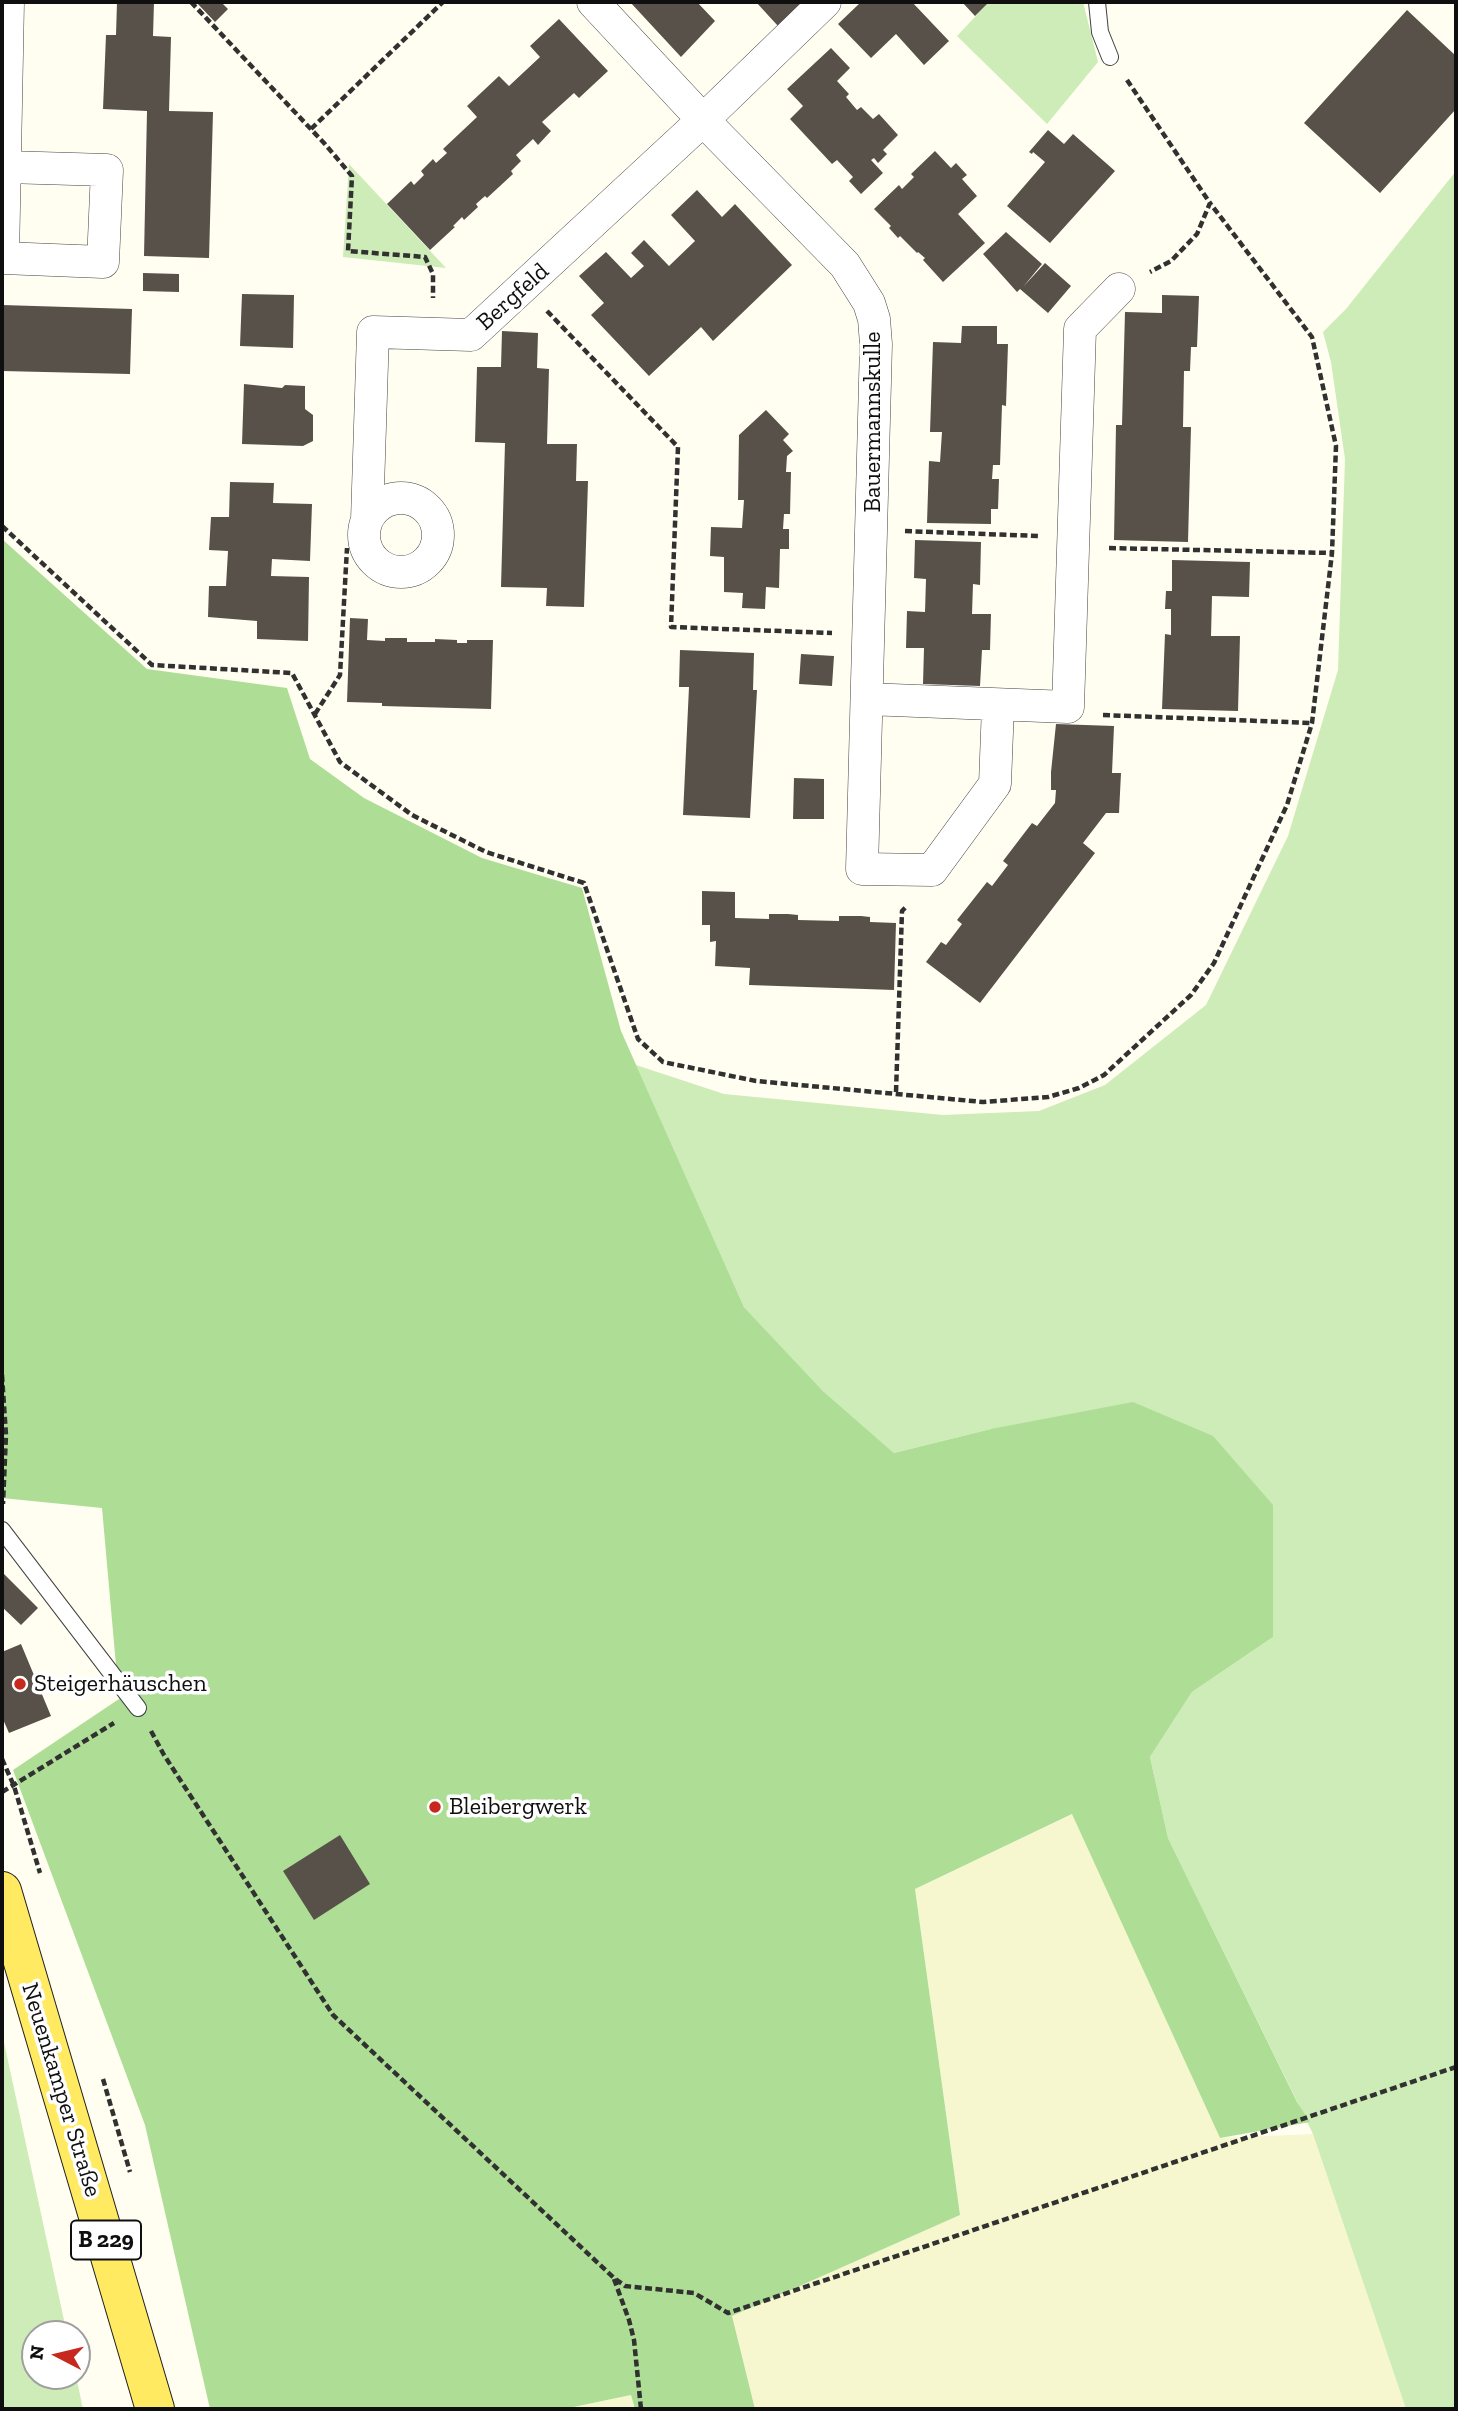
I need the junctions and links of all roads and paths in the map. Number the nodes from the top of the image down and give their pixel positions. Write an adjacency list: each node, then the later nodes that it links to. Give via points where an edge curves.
1 (8, 2): 10 (street)
2 (191, 2): 9 (path)
3 (443, 2): 9 (path)
4 (593, 2): 8 (street, Bauermannskulle)
5 (825, 2): 8 (street, Bergfeld)
6 (1097, 2): 7 (lane, via 1100,32)
7 (1110, 57): 12 (path, via 1210,203 1197,234 1171,261)
8 (704, 120): 11 (street, Bergfeld); 15 (street, Bauermannskulle, via 845,265 869,303 876,344)
9 (311, 129): 13 (path, via 352,176 348,251 425,257 433,274)
10 (6, 167)
11 (525, 287): 13 (street, Bergfeld, via 471,335); 19 (path, via 678,447 671,627)
12 (1119, 289): 16 (street, via 1080,329)
13 (432, 334): 14 (street, Bergfeld, via 373,332)
14 (367, 520)
15 (872, 530): 16 (path); 19 (street, Bauermannskulle)
16 (1073, 542): 17 (path); 22 (street)
17 (1332, 553)
18 (344, 603): 23 (path, via 340,675)
19 (869, 635): 20 (street, Bauermannskulle)
20 (866, 699): 21 (street); 25 (street, Bauermannskulle, via 862,869)
21 (998, 706): 22 (street); 25 (street, via 995,783)
22 (1068, 707): 24 (path, via 1068,714)
23 (314, 715)
24 (1312, 723)
25 (932, 870): 26 (path, via 902,911)
26 (896, 1092)
27 (2, 1375): 28 (path, via 6,1434)
28 (2, 1530): 29 (lane)
29 (138, 1708): 30 (path); 33 (path, via 333,2015)
30 (2, 1792)
31 (2, 1891): 34 (main road, Neuenkamper Straße / B 229)
32 (1456, 2067): 33 (path, via 727,2313 694,2293 625,2286)
33 (614, 2278): 35 (path, via 634,2340)
34 (156, 2409)
35 (641, 2409)

